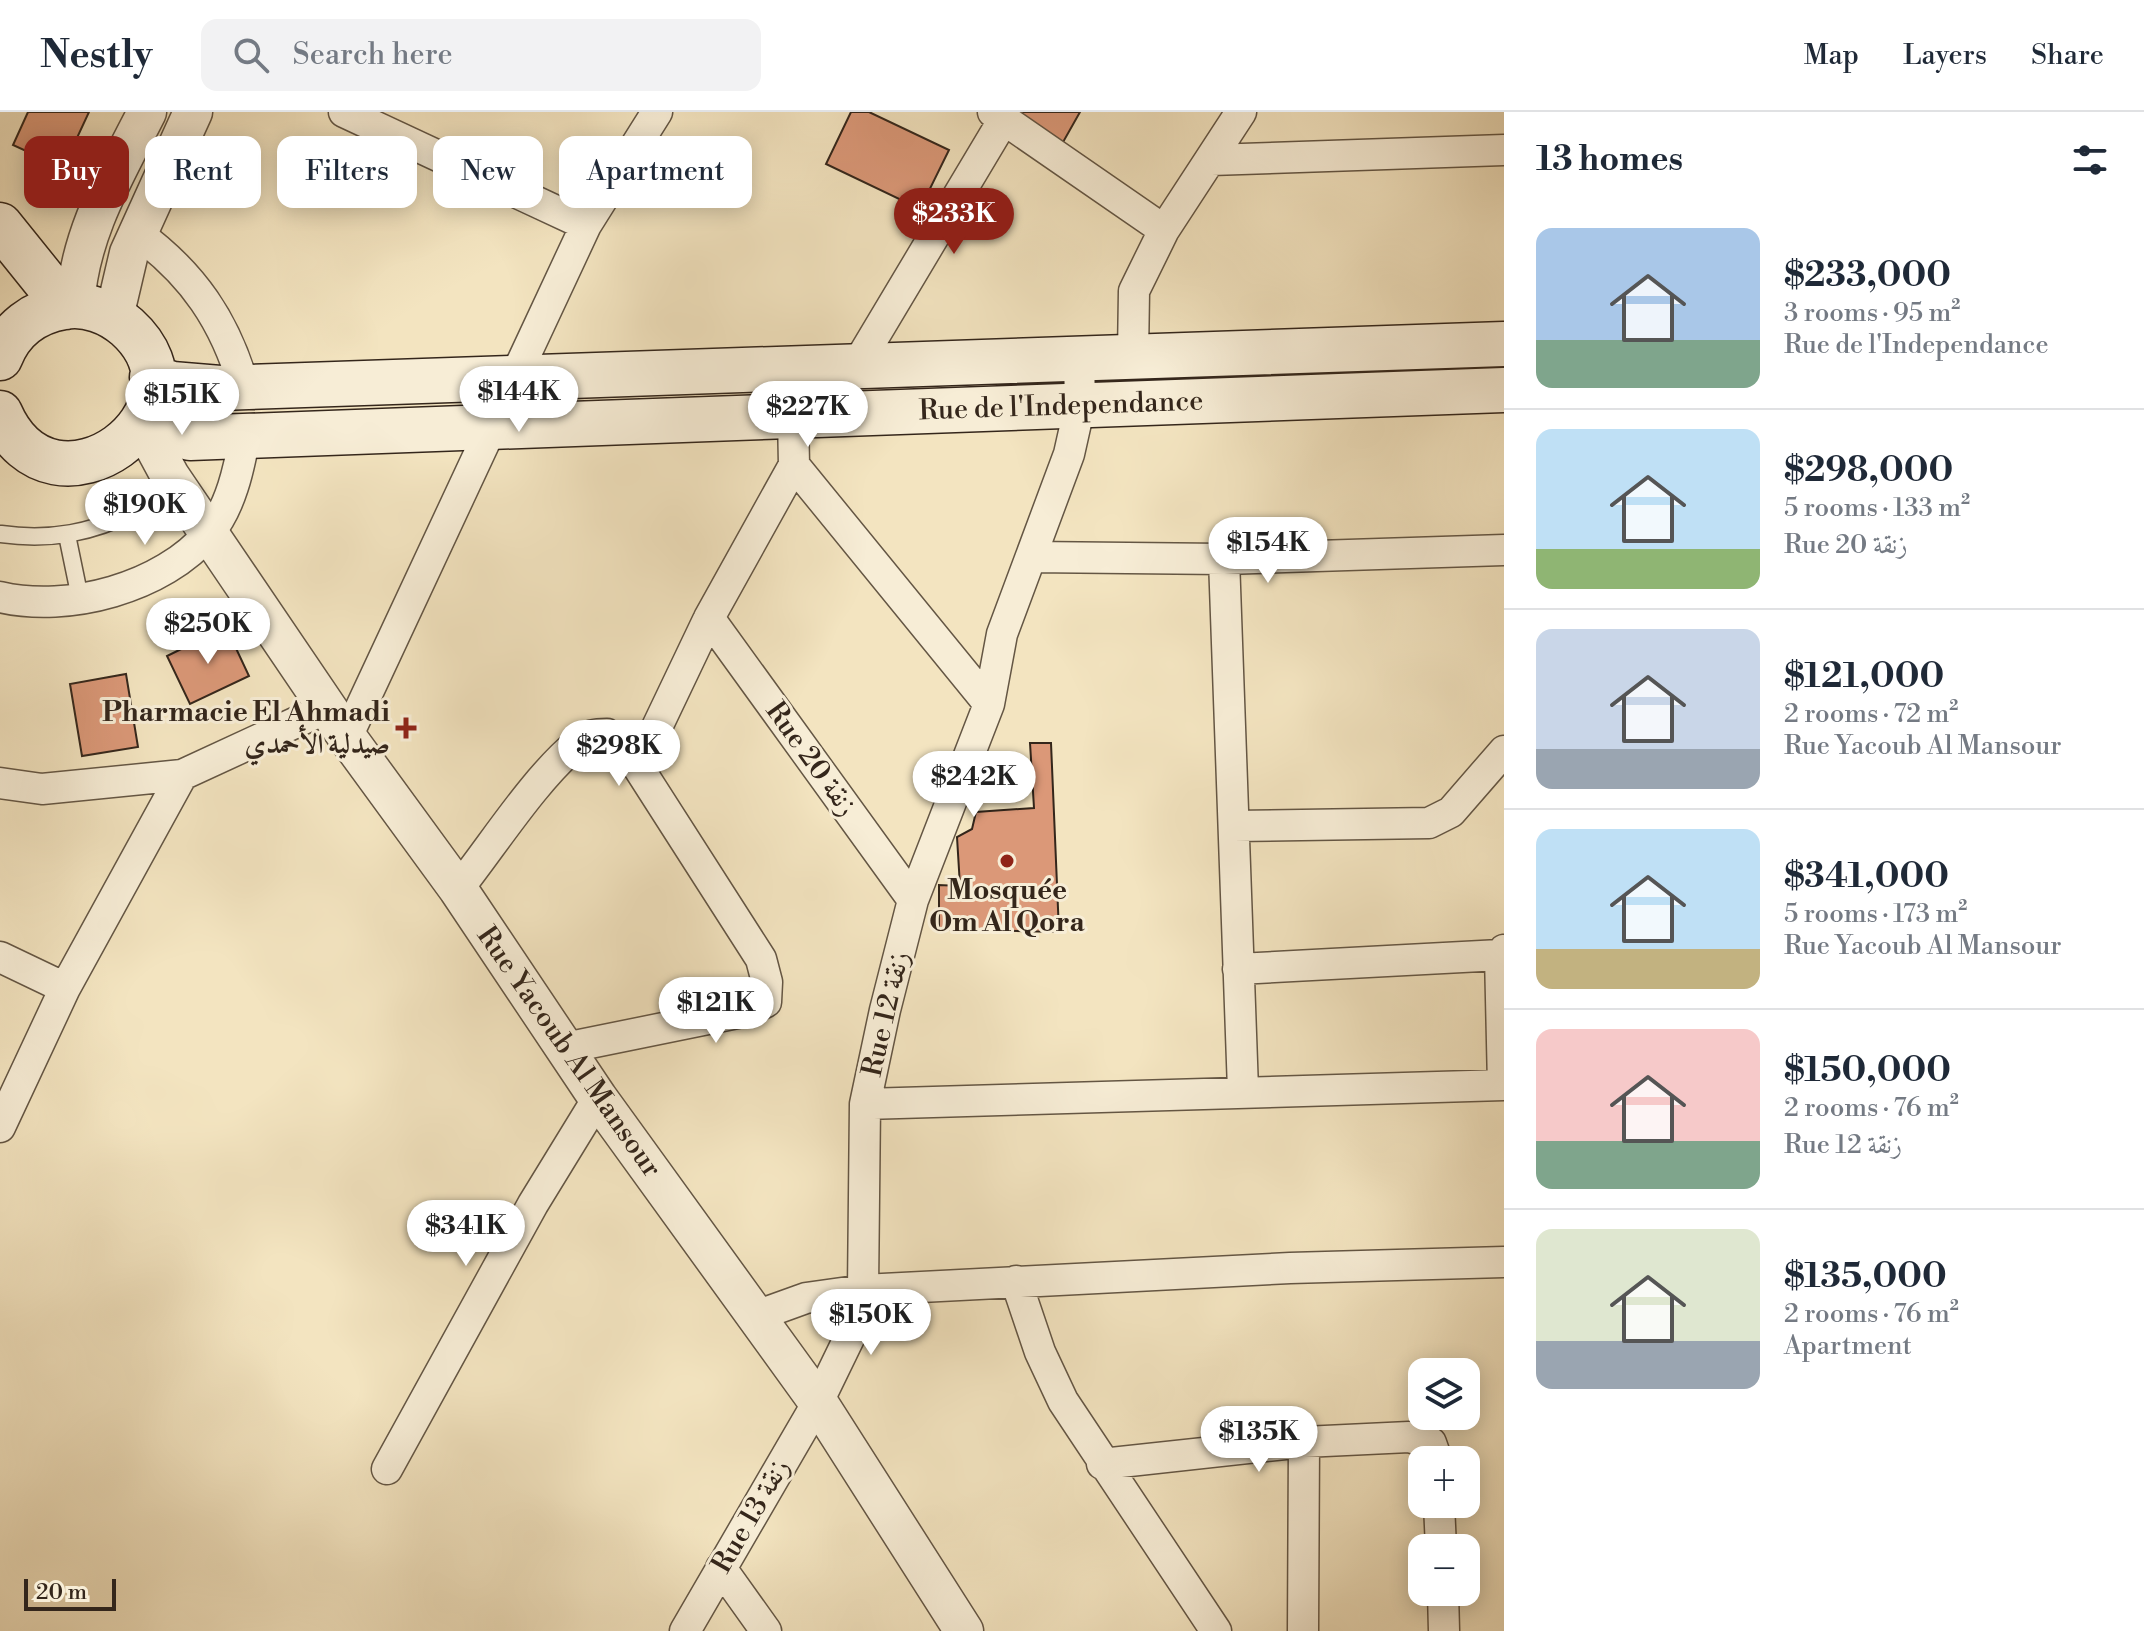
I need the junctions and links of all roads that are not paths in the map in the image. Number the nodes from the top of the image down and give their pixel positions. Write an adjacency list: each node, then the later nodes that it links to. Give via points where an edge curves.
1 (147, 112): 13 (street, via 91,224)
2 (193, 112): 12 (street)
3 (344, 112): 9 (street)
4 (657, 112): 9 (street)
5 (1241, 112): 8 (street)
6 (998, 115): 10 (street); 18 (street)
7 (1504, 150): 8 (street)
8 (1211, 160): 10 (street)
9 (586, 225): 19 (street)
10 (1164, 230): 15 (street, via 1134,291)
11 (5, 232): 13 (main road, via 24,277)
12 (137, 233): 13 (street, via 122,274); 20 (street, via 186,274 206,299 223,327)
13 (71, 312): 17 (main road, via 16,331); 24 (main road, via 140,343)
14 (1504, 344): 15 (main road, Rue de l'Independance)
15 (1133, 355): 16 (main road, Rue de l'Independance)
16 (1079, 357): 18 (main road, Rue de l'Independance); 22 (street, Rue 12 زنقة)
17 (0, 358)
18 (857, 365): 19 (main road, Rue de l'Independance)
19 (515, 378): 20 (main road, Rue de l'Independance); 25 (street)
20 (244, 387): 24 (main road, Rue de l'Independance, via 196,387)
21 (1504, 390): 22 (main road, Rue de l'Independance)
22 (1080, 405): 23 (main road, Rue de l'Independance); 34 (street, Rue 12 زنقة, via 1069,454)
23 (793, 416): 25 (main road, Rue de l'Independance); 28 (street)
24 (140, 417): 26 (main road, Rue de l'Independance, via 181,437); 27 (main road, via 86,463 51,460); 30 (street, Rue Yacoub Al Mansour, via 170,476)
25 (493, 426): 26 (main road, Rue de l'Independance); 40 (street)
26 (245, 436): 30 (street, via 233,487)
27 (7, 440)
28 (794, 465): 38 (street); 39 (street)
29 (137, 510): 32 (lane)
30 (209, 533): 37 (street, via 150,576); 40 (street, Rue Yacoub Al Mansour)
31 (1, 534): 32 (lane)
32 (67, 535): 37 (lane)
33 (1504, 550): 35 (street)
34 (1031, 557): 35 (street); 39 (street, Rue 12 زنقة, via 1002,634)
35 (1224, 559): 45 (street)
36 (0, 597): 37 (street)
37 (80, 598)
38 (709, 618): 42 (street); 47 (street, Rue 20 زنقة)
39 (989, 704): 47 (street, Rue 12 زنقة)
40 (337, 723): 43 (street); 46 (street, Rue Yacoub Al Mansour)
41 (1504, 751): 45 (street, via 1451,812 1429,823)
42 (638, 767): 46 (street, via 607,734 580,741); 52 (street, via 761,959 766,1002 747,1011)
43 (182, 775): 44 (street, via 42,789); 51 (street)
44 (0, 783)
45 (1234, 826): 50 (street)
46 (458, 889): 52 (street, Rue Yacoub Al Mansour)
47 (913, 900): 56 (street, Rue 12 زنقة)
48 (1502, 953): 50 (street); 53 (street)
49 (0, 957): 51 (street)
50 (1238, 969): 54 (street)
51 (65, 988): 57 (street)
52 (565, 1048): 55 (street, Rue Yacoub Al Mansour)
53 (1504, 1085): 54 (street)
54 (1243, 1090): 56 (street)
55 (598, 1098): 61 (street, Rue Yacoub Al Mansour); 66 (street, via 533,1204)
56 (865, 1104): 60 (street, Rue 12 زنقة)
57 (0, 1127)
58 (1504, 1262): 59 (street)
59 (1016, 1281): 60 (street); 65 (street, via 1063,1401)
60 (863, 1290): 61 (street, via 806,1298); 62 (street, Rue 12 زنقة, via 852,1332)
61 (756, 1316): 62 (street, Rue Yacoub Al Mansour)
62 (818, 1402): 67 (street, Rue 13 زنقة); 71 (street, Rue Yacoub Al Mansour)
63 (1304, 1442): 64 (street, via 1409,1437); 65 (street); 73 (street)
64 (1432, 1446)
65 (1102, 1464): 72 (street)
66 (387, 1469)
67 (721, 1568): 69 (street, Rue 13 زنقة); 70 (street)
68 (1443, 1606): 74 (street)
69 (685, 1631)
70 (766, 1631)
71 (964, 1631)
72 (1216, 1631)
73 (1303, 1631)
74 (1444, 1631)

